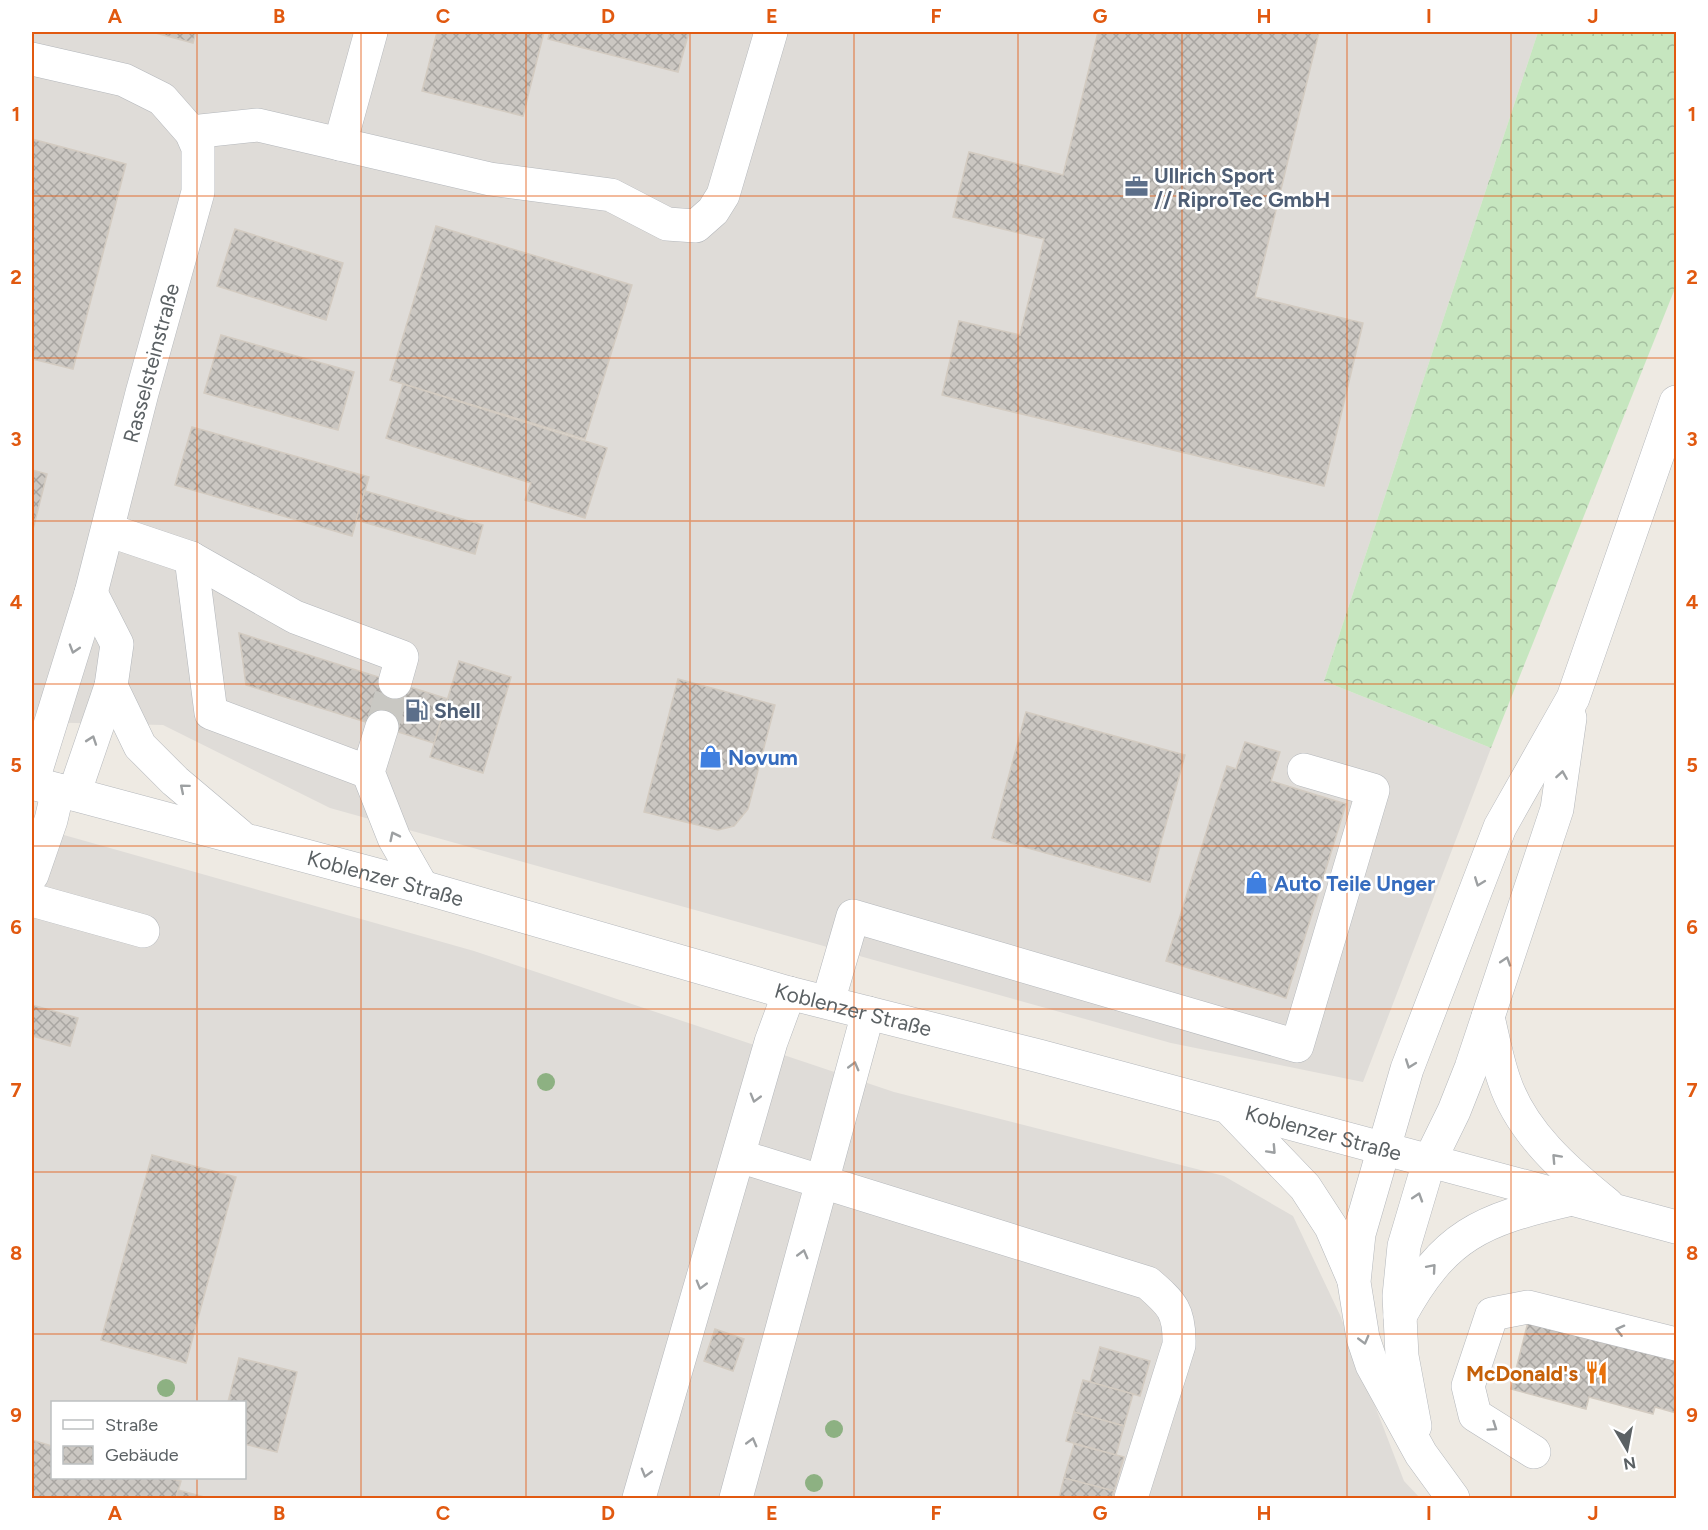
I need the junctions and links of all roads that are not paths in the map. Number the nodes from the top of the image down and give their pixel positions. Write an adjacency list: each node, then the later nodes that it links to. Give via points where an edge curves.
1 (372, 32): 5 (street)
2 (771, 32): 5 (street, via 723,195 714,211 696,226 667,224 611,195 490,179)
3 (32, 59): 4 (street, Rasselsteinstraße, via 124,80 162,99)
4 (191, 132): 5 (street, via 258,125); 7 (street, Rasselsteinstraße, via 198,148 198,192)
5 (340, 144)
6 (1677, 402): 12 (street)
7 (108, 530): 8 (street); 9 (street, Rasselsteinstraße)
8 (191, 558): 10 (street, via 294,617 402,657); 15 (street, via 211,713)
9 (91, 593): 11 (street, via 117,644); 16 (street, Rasselsteinstraße, one-way to 16)
10 (395, 682)
11 (111, 686): 16 (street, one-way to 11); 17 (street, one-way to 11, via 140,746)
12 (1573, 698): 25 (street, one-way to 12, via 1557,809); 27 (street, one-way to 27, via 1500,827 1407,1069)
13 (382, 728): 15 (street)
14 (1304, 770): 23 (street, via 1373,790 1297,1046 853,916)
15 (368, 772): 19 (street, one-way to 15, via 394,838)
16 (49, 788): 17 (street, Koblenzer Straße); 18 (street, via 51,820)
17 (244, 840): 19 (street, Koblenzer Straße)
18 (32, 875)
19 (422, 887): 22 (street, Koblenzer Straße)
20 (32, 900): 21 (street)
21 (143, 931)
22 (789, 993): 23 (street, Koblenzer Straße); 28 (street, one-way to 28)
23 (828, 1002): 24 (street, Koblenzer Straße)
24 (868, 1013): 26 (street, Koblenzer Straße); 30 (street, one-way to 24)
25 (1488, 1017): 29 (street, via 1459,1100); 32 (street, one-way to 25, via 1557,1160 1519,1112 1504,1081)
26 (1230, 1110): 27 (street, Koblenzer Straße); 34 (street, one-way to 34, via 1305,1186 1331,1227)
27 (1382, 1149): 29 (street, Koblenzer Straße); 34 (street, via 1359,1234)
28 (739, 1156): 30 (street); 39 (street, one-way to 39)
29 (1429, 1162): 31 (street, Koblenzer Straße); 35 (street, one-way to 29, via 1404,1246)
30 (823, 1181): 40 (street, one-way to 30); 41 (street, via 1148,1283 1170,1303 1180,1322 1179,1345)
31 (1572, 1200): 32 (street, Koblenzer Straße); 35 (street, one-way to 31, via 1420,1282 1470,1231 1524,1210)
32 (1616, 1211): 33 (street, Koblenzer Straße)
33 (1677, 1227)
34 (1354, 1282): 38 (street, one-way to 38, via 1363,1338 1372,1365)
35 (1400, 1316): 38 (street, via 1402,1356)
36 (1677, 1344): 37 (street, one-way to 37, via 1528,1307 1492,1314 1468,1386 1475,1415)
37 (1534, 1452)
38 (1420, 1454): 42 (street)
39 (639, 1498)
40 (736, 1498)
41 (1131, 1498)
42 (1453, 1498)

